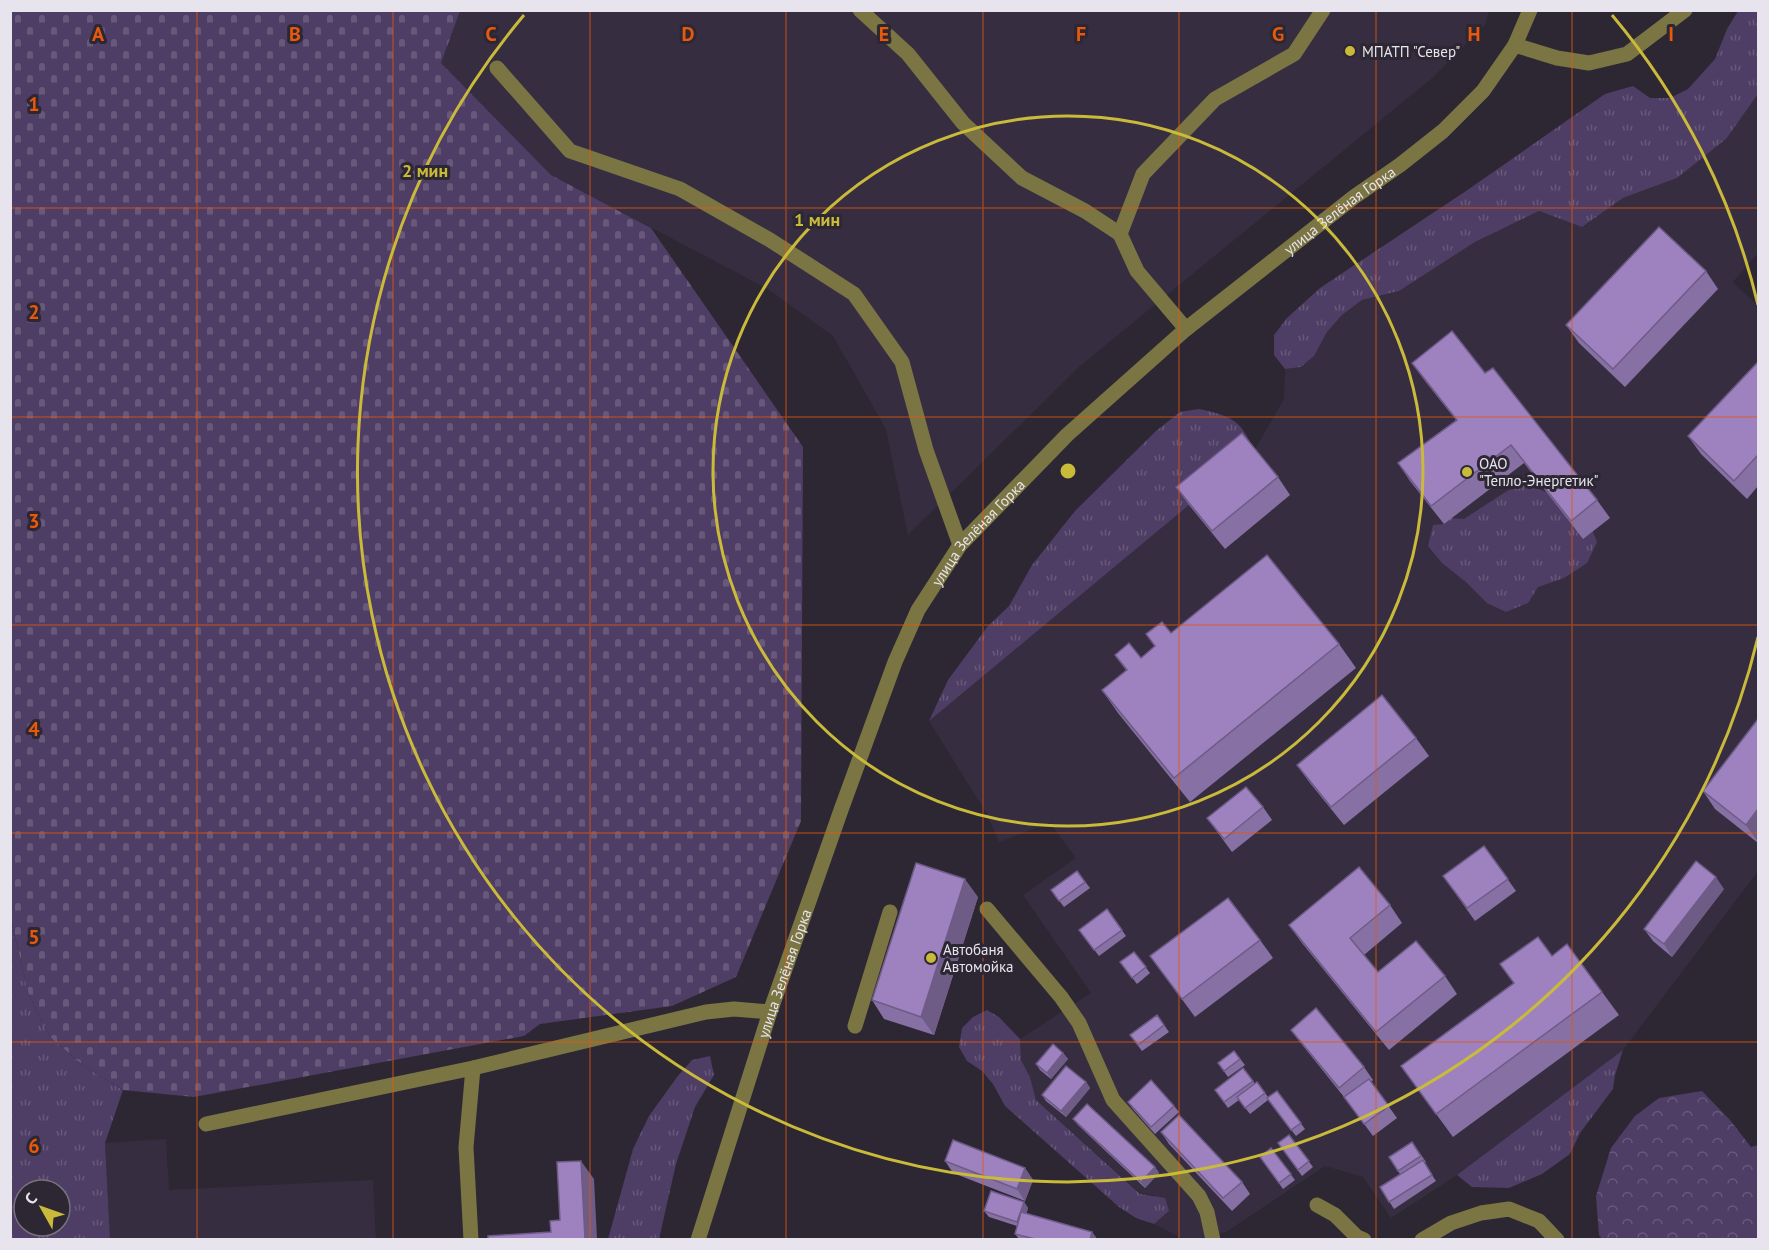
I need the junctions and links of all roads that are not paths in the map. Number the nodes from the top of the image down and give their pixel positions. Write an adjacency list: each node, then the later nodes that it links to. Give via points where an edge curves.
1 (860, 10): 7 (street, via 908,54 963,123 1022,178)
2 (1323, 10): 7 (street, via 1293,54 1215,99 1143,174)
3 (1530, 10): 5 (street, улица Зелёная Горка)
4 (1685, 10): 5 (street, via 1627,54 1589,63)
5 (1515, 45): 8 (street, улица Зелёная Горка, via 1483,91 1443,131)
6 (497, 68): 9 (street, via 570,151 680,189 854,294 902,362 926,450)
7 (1120, 234): 8 (street, via 1137,270)
8 (1186, 329): 9 (street, улица Зелёная Горка, via 1067,435)
9 (960, 544): 12 (street, улица Зелёная Горка, via 918,610 896,662)
10 (987, 909): 19 (street, via 1079,1023 1113,1100 1199,1196 1208,1212)
11 (890, 912): 13 (street)
12 (770, 1012): 14 (street, via 706,1012); 18 (street, улица Зелёная Горка)
13 (855, 1026)
14 (473, 1068): 15 (street); 17 (street, via 466,1148)
15 (206, 1124)
16 (1317, 1205): 20 (street)
17 (471, 1239)
18 (698, 1239)
19 (1213, 1239)
20 (1364, 1239)
21 (1422, 1239): 22 (street, via 1451,1223 1509,1209 1539,1221)
22 (1557, 1239)

